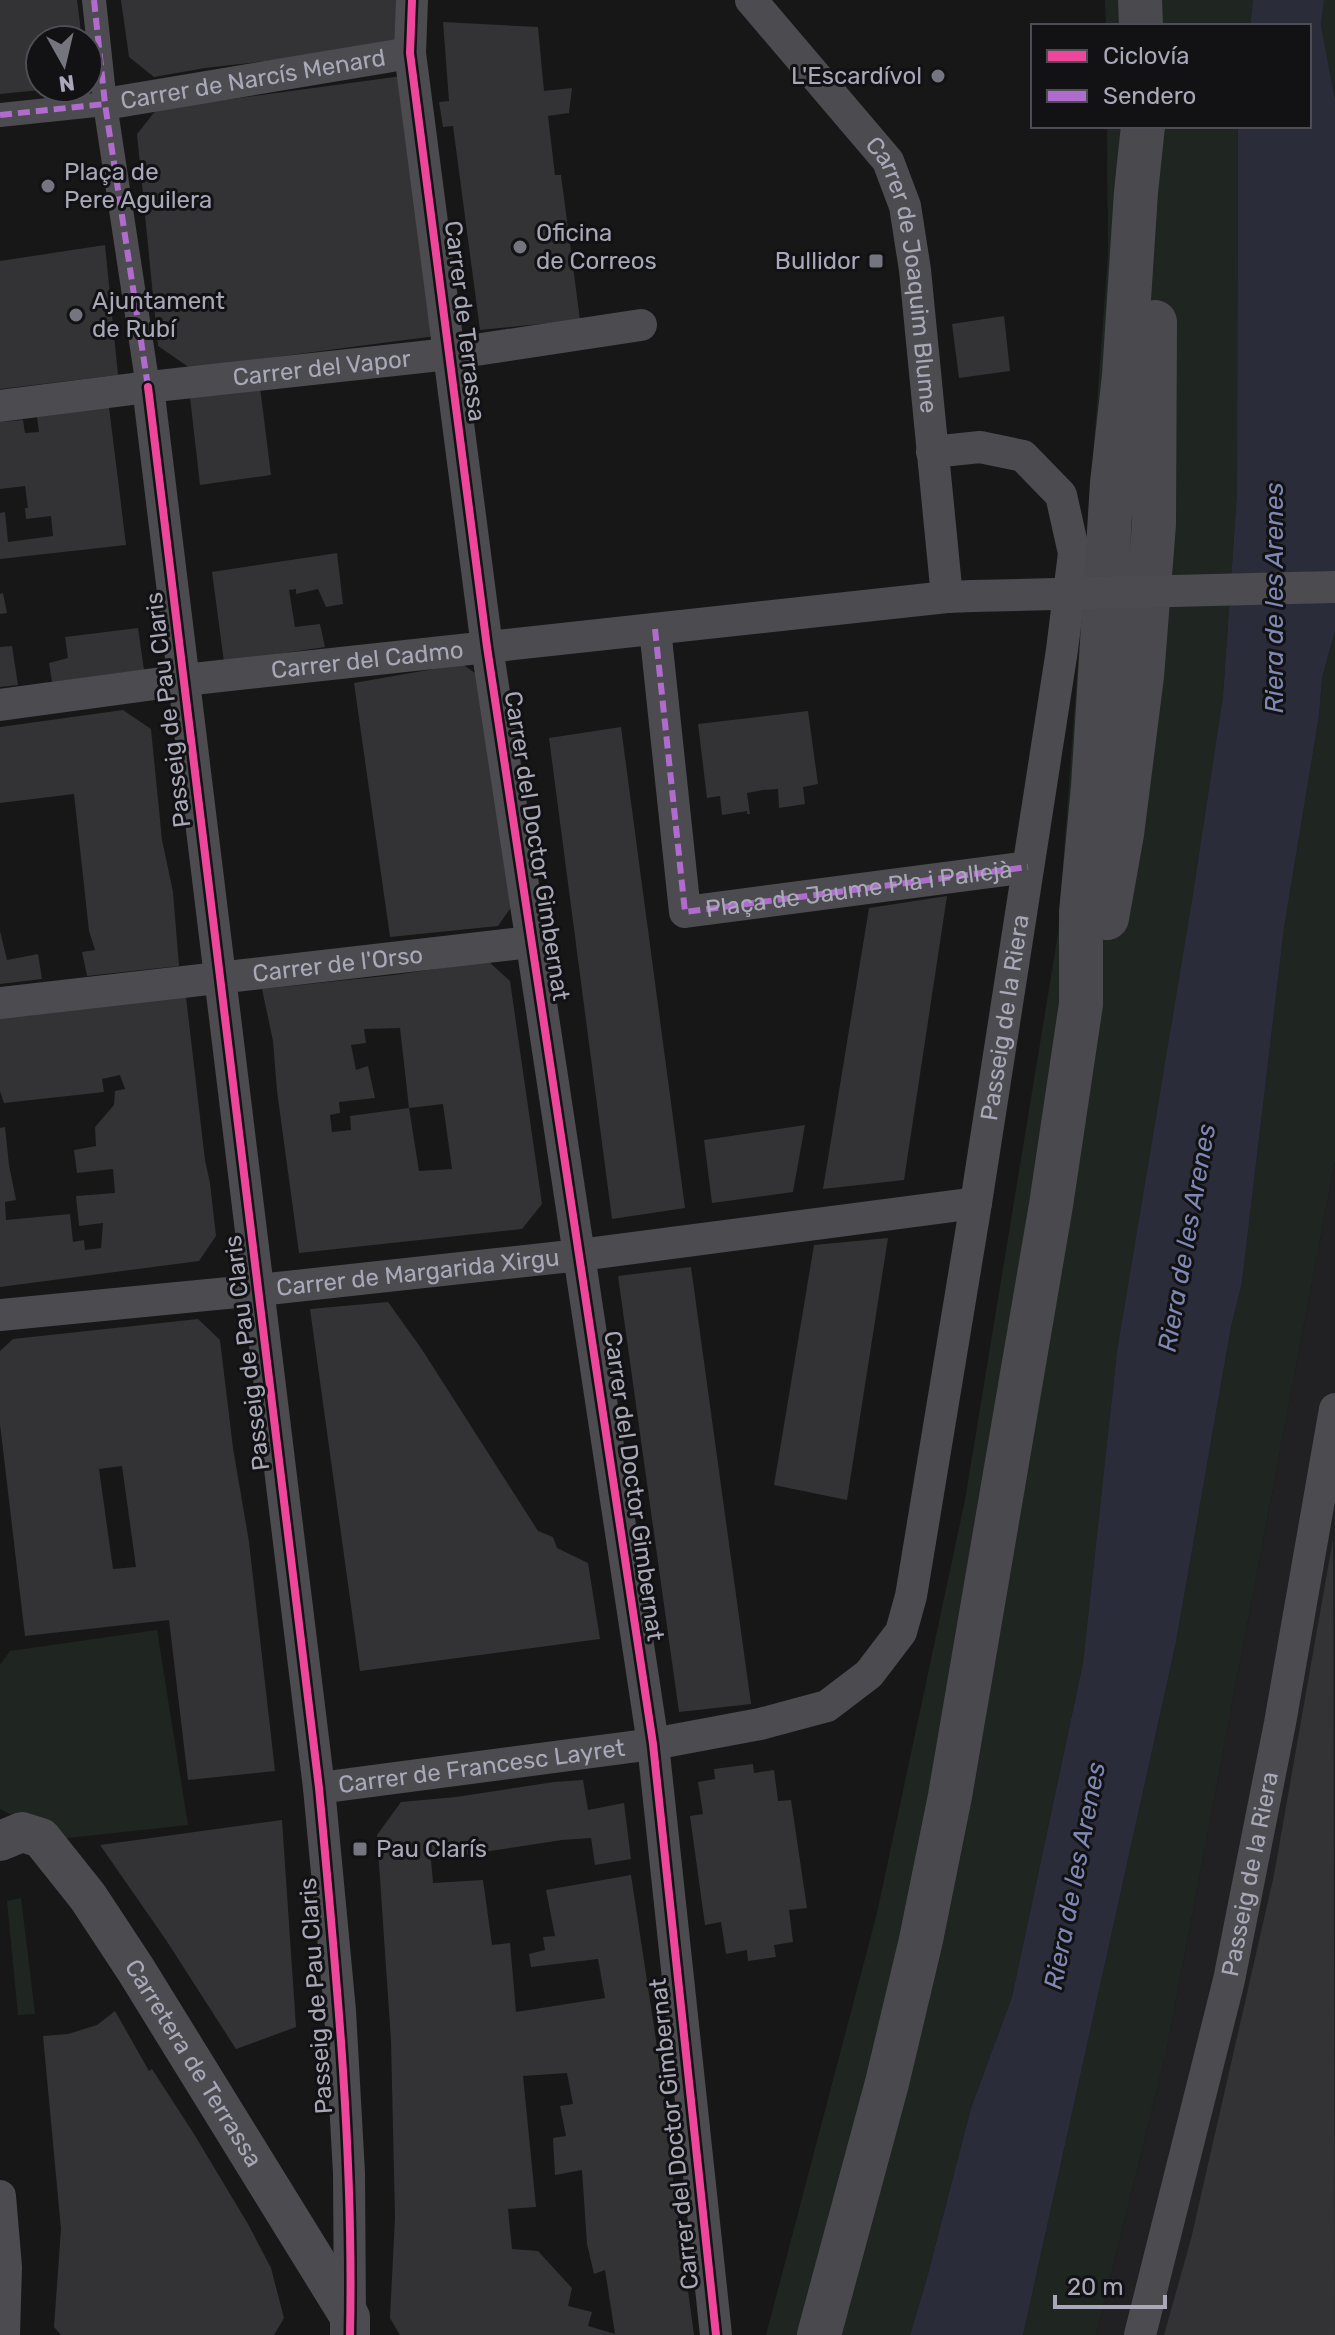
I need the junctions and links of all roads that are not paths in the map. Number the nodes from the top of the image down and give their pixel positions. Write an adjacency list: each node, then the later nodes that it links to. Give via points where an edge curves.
1 (94, 0): 7 (street)
2 (412, 0): 6 (street, Carrer de Terrassa)
3 (751, 0): 14 (street, Carrer de Joaquim Blume, via 888,161 905,206 915,270)
4 (1140, 0): 5 (main road)
5 (1141, 24)
6 (410, 53): 7 (street, Carrer de Narcís Menard); 11 (street, Carrer de Terrassa)
7 (105, 104): 8 (street, Carrer de Narcís Menard); 12 (street)
8 (0, 115)
9 (1145, 128): 38 (main road, via 1112,483 1081,912 1081,1004 950,1796 887,2083)
10 (641, 325): 11 (street, Carrer del Vapor)
11 (449, 354): 12 (street, Carrer del Vapor); 18 (street, Carrer de Terrassa)
12 (148, 387): 13 (street, Carrer del Vapor); 19 (street, Passeig de Pau Claris)
13 (0, 406)
14 (932, 452): 16 (street, Carrer de Joaquim Blume); 21 (street, Passeig de la Riera, via 980,447 1023,456 1061,495 1074,553)
15 (1335, 587): 16 (street, Carrer del Cadmo, bridge)
16 (960, 596): 17 (street, Carrer del Cadmo)
17 (655, 629): 18 (street, Carrer del Cadmo); 21 (street, Plaça de Jaume Pla i Pallejà, via 685,912)
18 (487, 647): 19 (street, Carrer del Cadmo); 22 (street, Carrer del Doctor Gimbernat)
19 (184, 680): 20 (street, Carrer del Cadmo); 23 (street, Passeig de Pau Claris)
20 (0, 705)
21 (1028, 867): 25 (street, Passeig de la Riera)
22 (531, 942): 23 (street, Carrer de l'Orso); 26 (street, Carrer del Doctor Gimbernat)
23 (221, 979): 24 (street, Carrer de l'Orso); 27 (street, Passeig de Pau Claris)
24 (0, 1003)
25 (976, 1203): 26 (street, Carrer de Margarida Xirgu); 30 (street, Passeig de la Riera, via 911,1596 901,1632)
26 (580, 1255): 27 (street, Carrer de Margarida Xirgu); 31 (street, Carrer del Doctor Gimbernat)
27 (259, 1290): 28 (street, Carrer de Margarida Xirgu); 32 (street, Passeig de Pau Claris)
28 (0, 1315)
29 (1335, 1409): 39 (street, Passeig de la Riera, via 1229,1980)
30 (869, 1674): 31 (street, Carrer de Francesc Layret, via 827,1706)
31 (653, 1744): 32 (street, Carrer de Francesc Layret); 37 (street, Carrer del Doctor Gimbernat)
32 (319, 1788): 35 (street, Passeig de Pau Claris, via 349,2173)
33 (0, 1841): 35 (street, Carretera de Terrassa, via 22,1832 41,1838 88,1897)
34 (0, 2196): 36 (street)
35 (350, 2326)
36 (4, 2335)
37 (716, 2335)
38 (819, 2335)
39 (1140, 2335)

